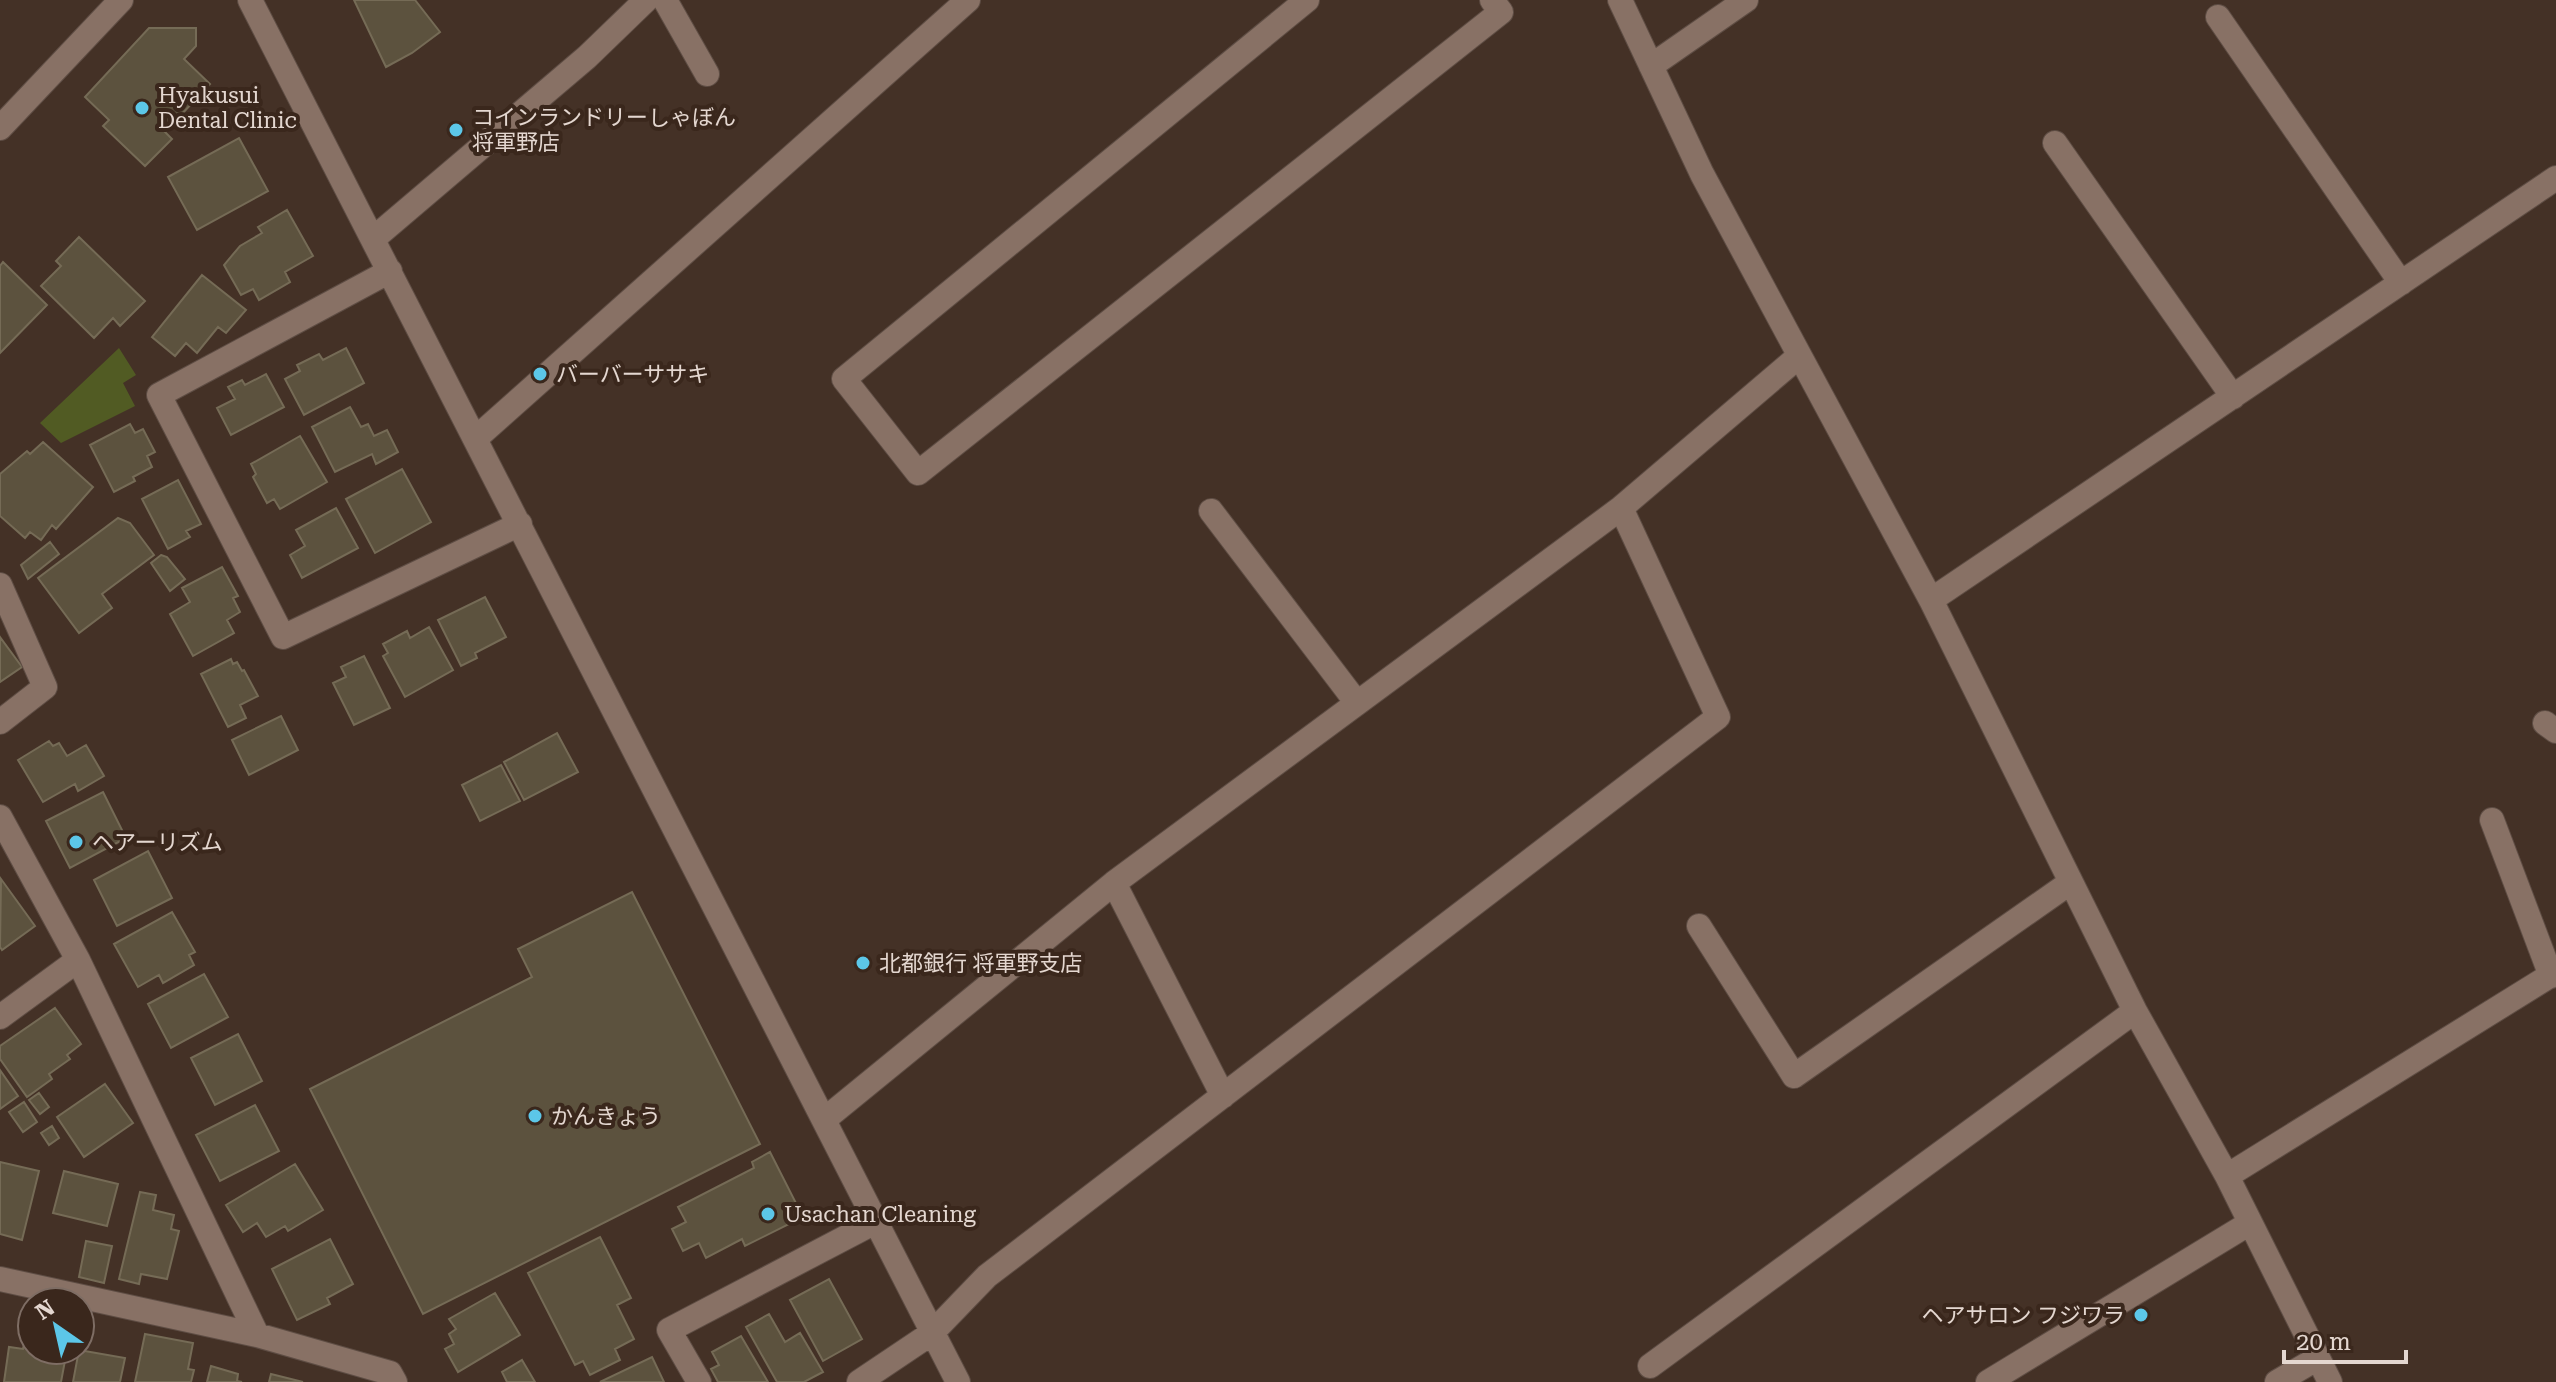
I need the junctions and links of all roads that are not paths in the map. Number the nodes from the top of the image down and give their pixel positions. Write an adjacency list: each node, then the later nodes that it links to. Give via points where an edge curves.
1 (121, 0): 13 (street)
2 (250, 0): 16 (street)
3 (646, 0): 16 (street, via 587,57)
4 (665, 0): 12 (street)
5 (968, 0): 21 (street)
6 (1307, 0): 7 (street, via 844,379 918,473 1501,12)
7 (1492, 0)
8 (1620, 0): 11 (street)
9 (1746, 0): 11 (street)
10 (2218, 17): 18 (street)
11 (1651, 66): 19 (street)
12 (707, 74)
13 (0, 128)
14 (2055, 143): 20 (street)
15 (2556, 178): 18 (street)
16 (373, 239): 17 (street)
17 (390, 271): 21 (street); 24 (street, via 159,395 283,637)
18 (2401, 283): 20 (street)
19 (1798, 357): 22 (street); 26 (street)
20 (2233, 397): 26 (street)
21 (475, 439): 24 (street)
22 (1621, 508): 27 (street); 38 (street, via 1718,717)
23 (1211, 511): 27 (street)
24 (520, 524): 39 (street)
25 (0, 585): 28 (street, via 45,687)
26 (1931, 600): 31 (street)
27 (1357, 703): 32 (street)
28 (0, 722)
29 (0, 817): 34 (street)
30 (2492, 820): 35 (street)
31 (2071, 882): 33 (street, via 1794,1076); 36 (street)
32 (1114, 883): 38 (street); 39 (street)
33 (1699, 926)
34 (78, 960): 37 (street); 45 (street)
35 (2554, 974): 40 (street)
36 (2135, 1011): 40 (street); 47 (street)
37 (0, 1017)
38 (1223, 1096): 44 (street, via 987,1276)
39 (825, 1119): 41 (street)
40 (2227, 1176): 42 (street)
41 (877, 1221): 44 (street); 49 (street, via 669,1330)
42 (2250, 1223): 46 (street); 52 (street)
43 (0, 1279): 45 (street)
44 (932, 1333): 50 (street); 51 (street)
45 (257, 1335): 48 (street, via 390,1373)
46 (2318, 1358): 53 (street); 54 (street)
47 (1650, 1366)
48 (395, 1382)
49 (699, 1382)
50 (859, 1382)
51 (958, 1382)
52 (1988, 1382)
53 (2277, 1382)
54 (2330, 1382)

